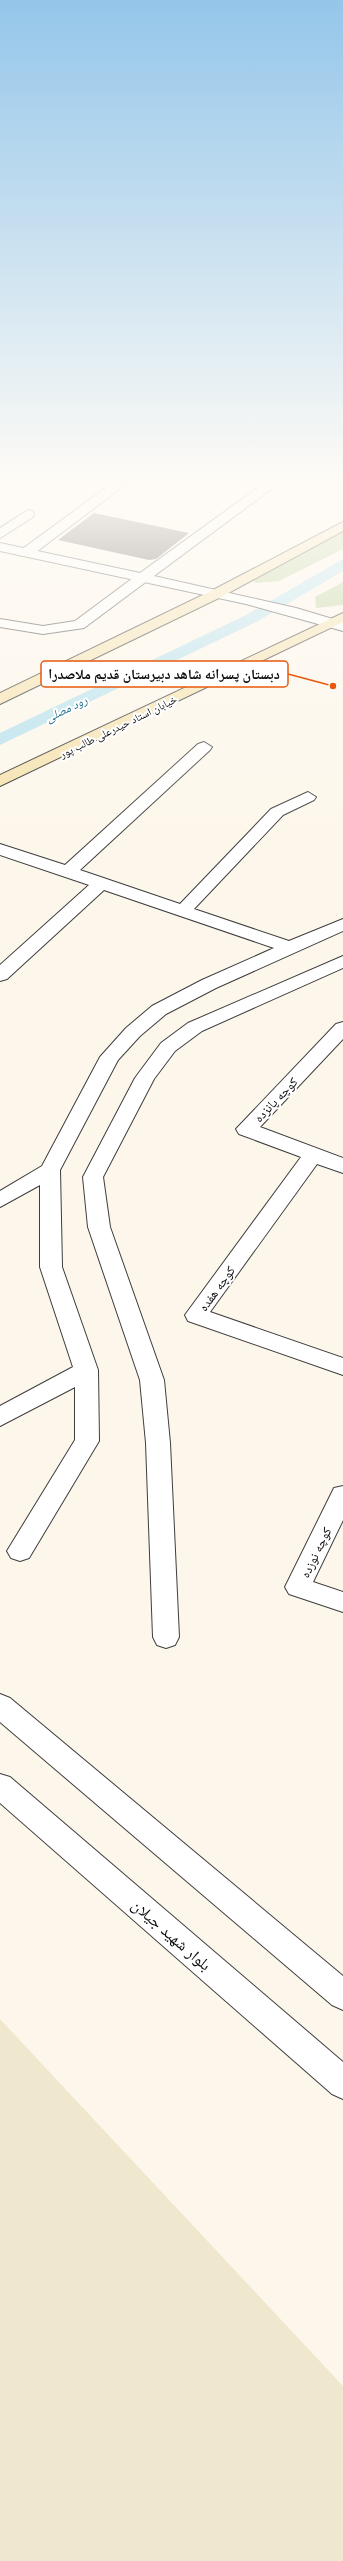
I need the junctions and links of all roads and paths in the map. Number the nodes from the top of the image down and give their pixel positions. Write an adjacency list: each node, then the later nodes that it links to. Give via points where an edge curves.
1 (112, 601): 5 (street, via 79,625 43,630)
2 (203, 601): 7 (main road)
3 (248, 601): 6 (street, via 296,612)
4 (343, 617): 6 (main road, خیابان استاد حیدرعلی طالب پور)
5 (0, 623)
6 (336, 626): 9 (main road, خیابان استاد حیدرعلی طالب پور)
7 (0, 699)
8 (204, 747): 12 (street)
9 (0, 781)
10 (308, 798): 14 (street, via 277,812)
11 (0, 849): 12 (street)
12 (68, 872): 13 (street)
13 (102, 884): 14 (street); 18 (street)
14 (183, 911): 16 (street)
15 (343, 924): 16 (street)
16 (291, 948): 22 (street, via 209,984 159,1010 133,1032 110,1057)
17 (343, 961): 30 (street, via 195,1027 168,1047 145,1078 93,1177 99,1227 152,1380 158,1443)
18 (0, 975)
19 (343, 1028): 20 (street, کوچه پانزده, via 246,1129)
20 (313, 1155): 21 (street, کوچه پانزده); 24 (street, کوچه هفده, via 196,1315)
21 (343, 1166)
22 (50, 1170): 23 (street); 25 (street, via 51,1267)
23 (0, 1200)
24 (343, 1367)
25 (86, 1370): 26 (street); 28 (street, via 87,1441)
26 (0, 1417)
27 (343, 1495): 29 (street, کوچه نوزده, via 298,1586)
28 (20, 1551)
29 (343, 1602)
30 (166, 1637)
31 (0, 1706): 33 (street)
32 (0, 1786): 34 (street, بلوار شهید جیلان)
33 (343, 1995)
34 (343, 2083)

